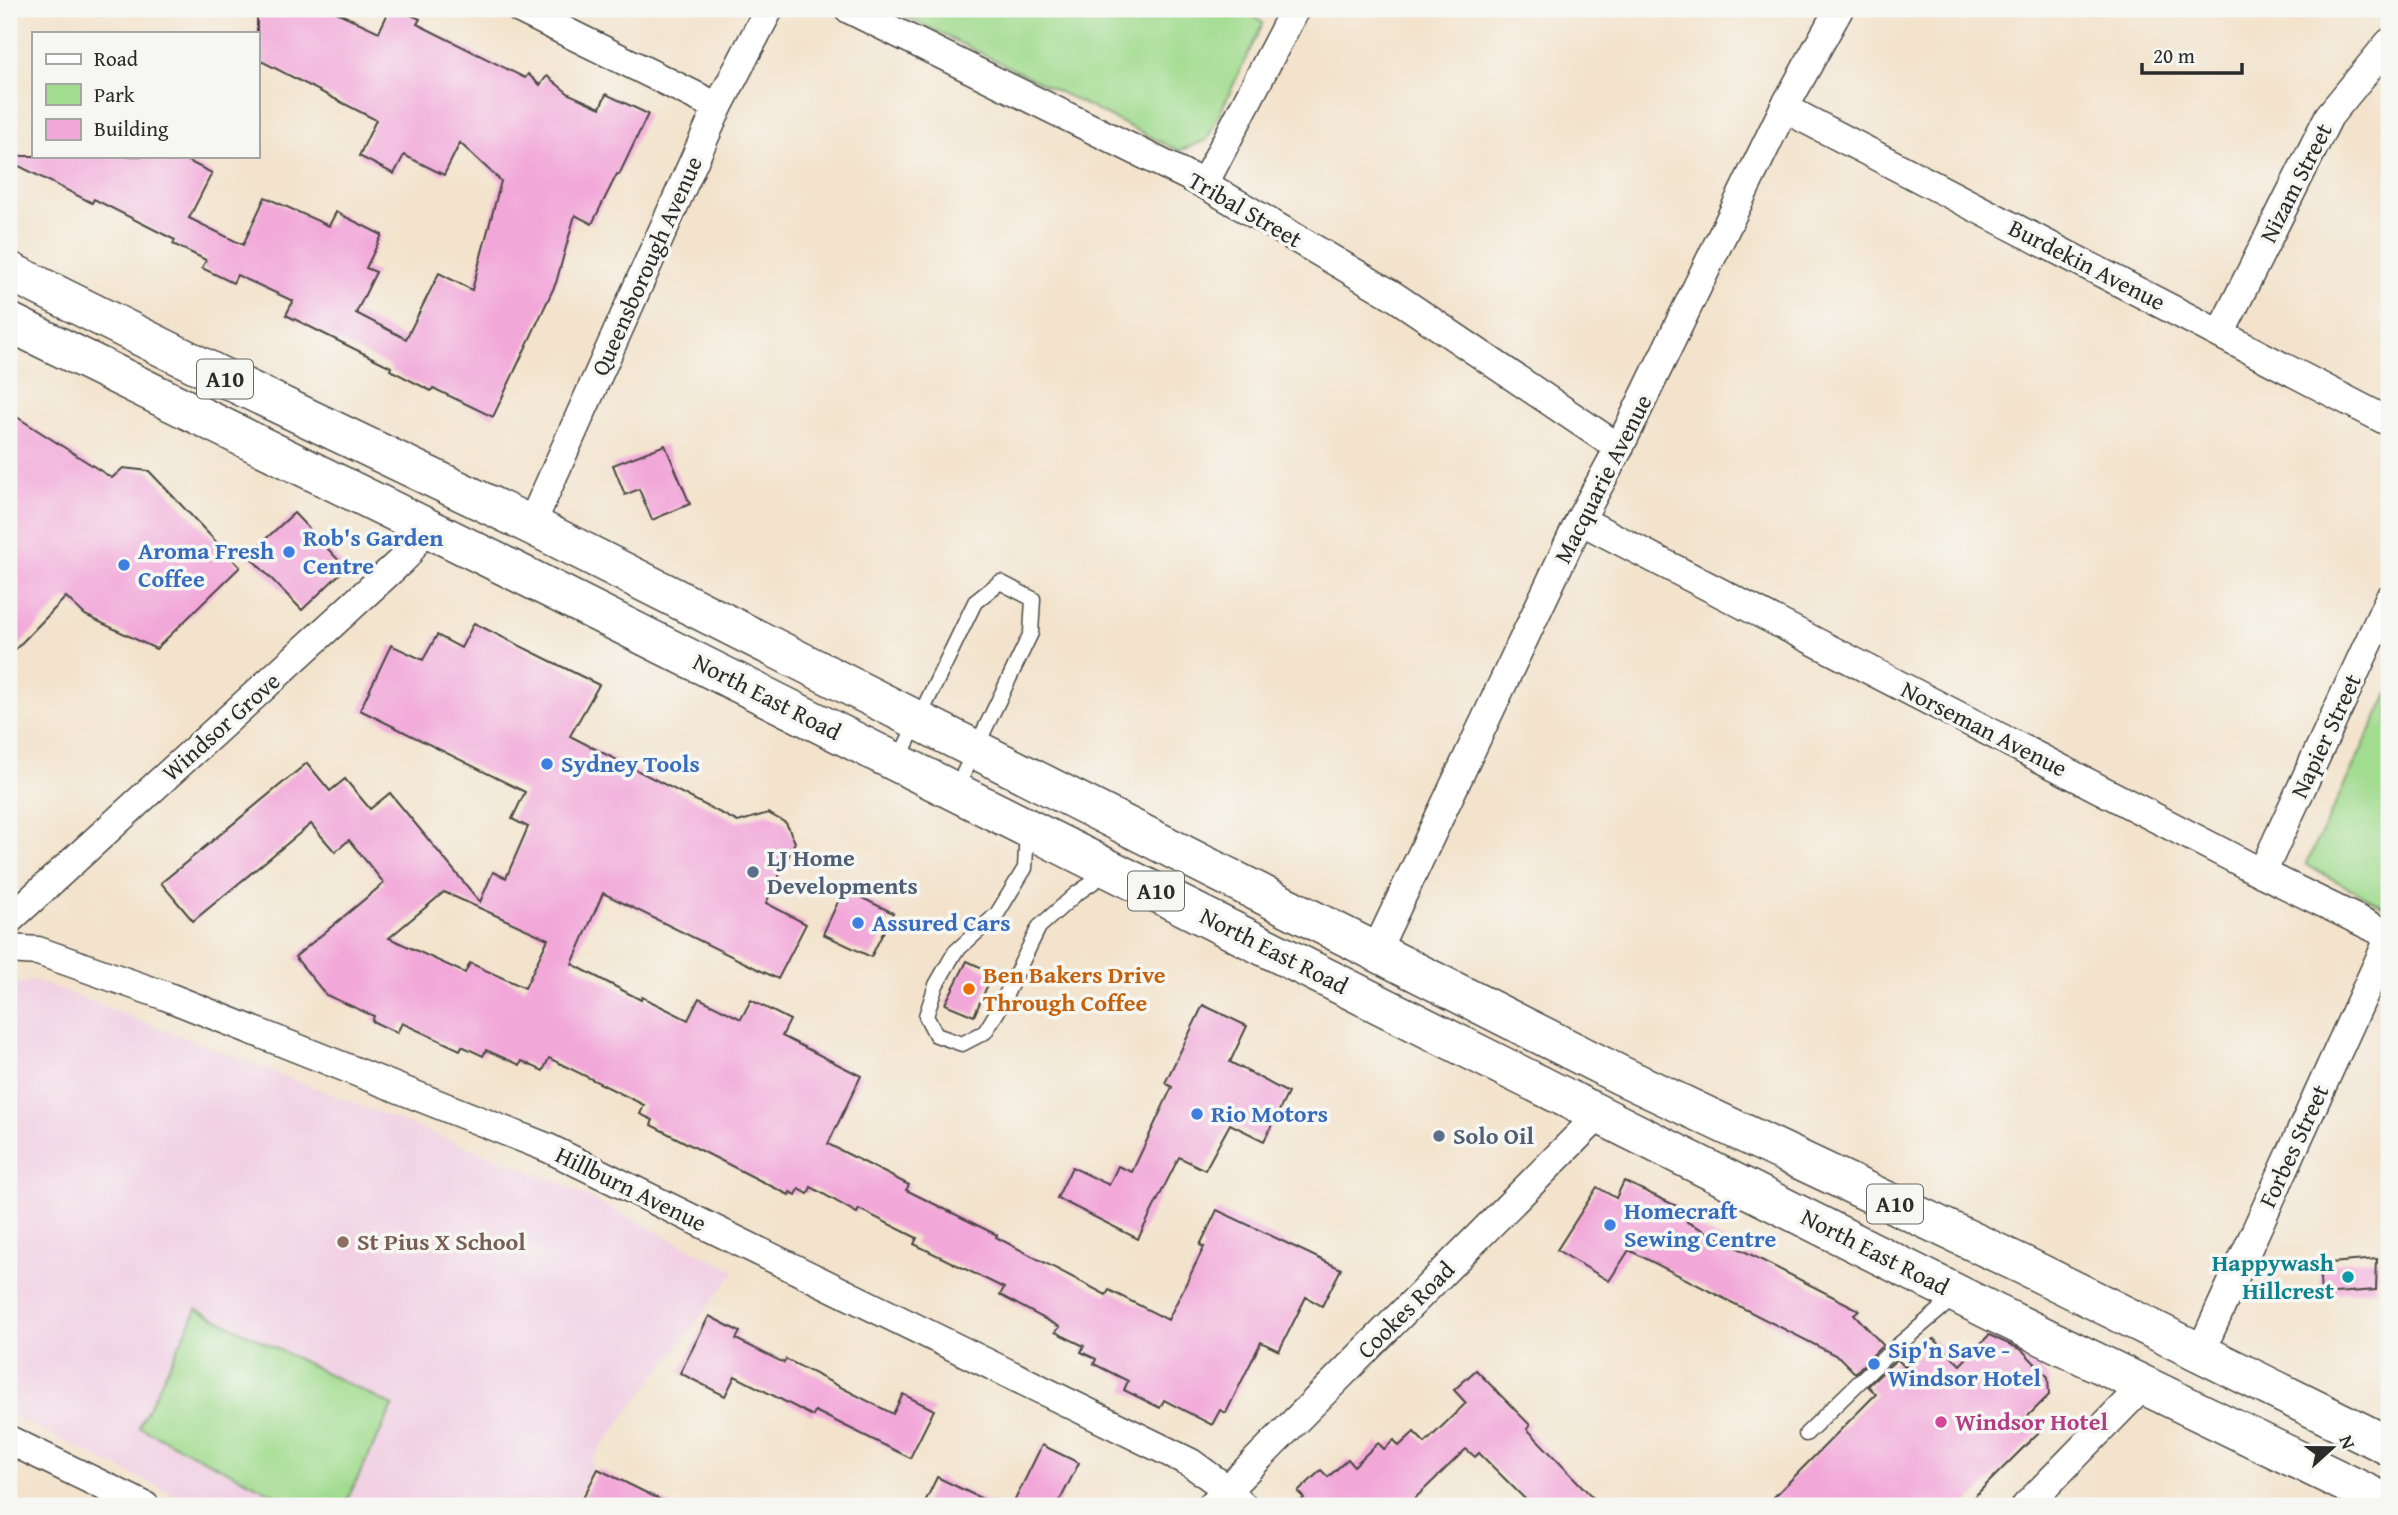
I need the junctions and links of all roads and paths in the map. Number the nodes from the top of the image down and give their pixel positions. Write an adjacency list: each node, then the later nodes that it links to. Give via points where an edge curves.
1 (520, 9): 7 (street)
2 (769, 9): 7 (street, Queensborough Avenue)
3 (849, 9): 9 (street, Tribal Street)
4 (1295, 9): 9 (street)
5 (1839, 9): 8 (street, Macquarie Avenue)
6 (2389, 43): 12 (street, Nizam Street, via 2329,116)
7 (718, 107): 17 (street, Queensborough Avenue)
8 (1784, 108): 12 (street, Burdekin Avenue); 14 (street, Macquarie Avenue)
9 (1204, 184): 14 (street, Tribal Street, via 1394,296)
10 (9, 271): 15 (highway, North East Road / A10)
11 (9, 322): 18 (highway, North East Road / A10)
12 (2220, 334): 13 (street, Burdekin Avenue)
13 (2389, 422)
14 (1619, 448): 16 (street, Macquarie Avenue)
15 (443, 484): 17 (highway, North East Road / A10); 18 (highway)
16 (1580, 520): 27 (street, Norseman Avenue); 31 (street, Macquarie Avenue)
17 (531, 525): 19 (highway); 21 (highway, North East Road / A10)
18 (424, 527): 19 (highway, North East Road / A10); 28 (street, Windsor Grove, via 407,555)
19 (511, 569): 23 (highway, North East Road / A10)
20 (2389, 599): 27 (street, Napier Street)
21 (918, 721): 22 (highway, North East Road / A10); 22 (lane, via 975,602 1000,582 1033,599 1031,633); 23 (lane)
22 (974, 750): 24 (lane); 31 (highway, North East Road / A10)
23 (897, 762): 24 (highway, North East Road / A10)
24 (955, 791): 25 (highway, North East Road / A10)
25 (1027, 827): 26 (highway, North East Road / A10); 26 (lane, via 1025,868 997,914 955,952 936,985 926,1016 936,1035 962,1044 985,1032 1038,927)
26 (1112, 869): 32 (highway, North East Road / A10)
27 (2262, 873): 29 (street, Norseman Avenue)
28 (9, 920)
29 (2389, 937): 36 (street, Forbes Street)
30 (9, 949): 41 (street, Hillburn Avenue, via 38,951 166,996 548,1148 1191,1463)
31 (1375, 953): 32 (highway); 33 (highway, North East Road / A10)
32 (1357, 992): 34 (highway, North East Road / A10)
33 (1620, 1075): 34 (highway); 36 (highway, North East Road / A10)
34 (1600, 1114): 35 (highway, North East Road / A10); 41 (street, Cookes Road)
35 (1959, 1294): 37 (highway, North East Road / A10); 38 (lane, via 1880,1360)
36 (2184, 1345): 37 (highway); 40 (highway, North East Road / A10)
37 (2160, 1393): 42 (highway, North East Road / A10); 44 (street)
38 (1806, 1434)
39 (9, 1440): 43 (street)
40 (2389, 1446)
41 (1227, 1501)
42 (2389, 1504)
43 (145, 1506)
44 (2026, 1506)

